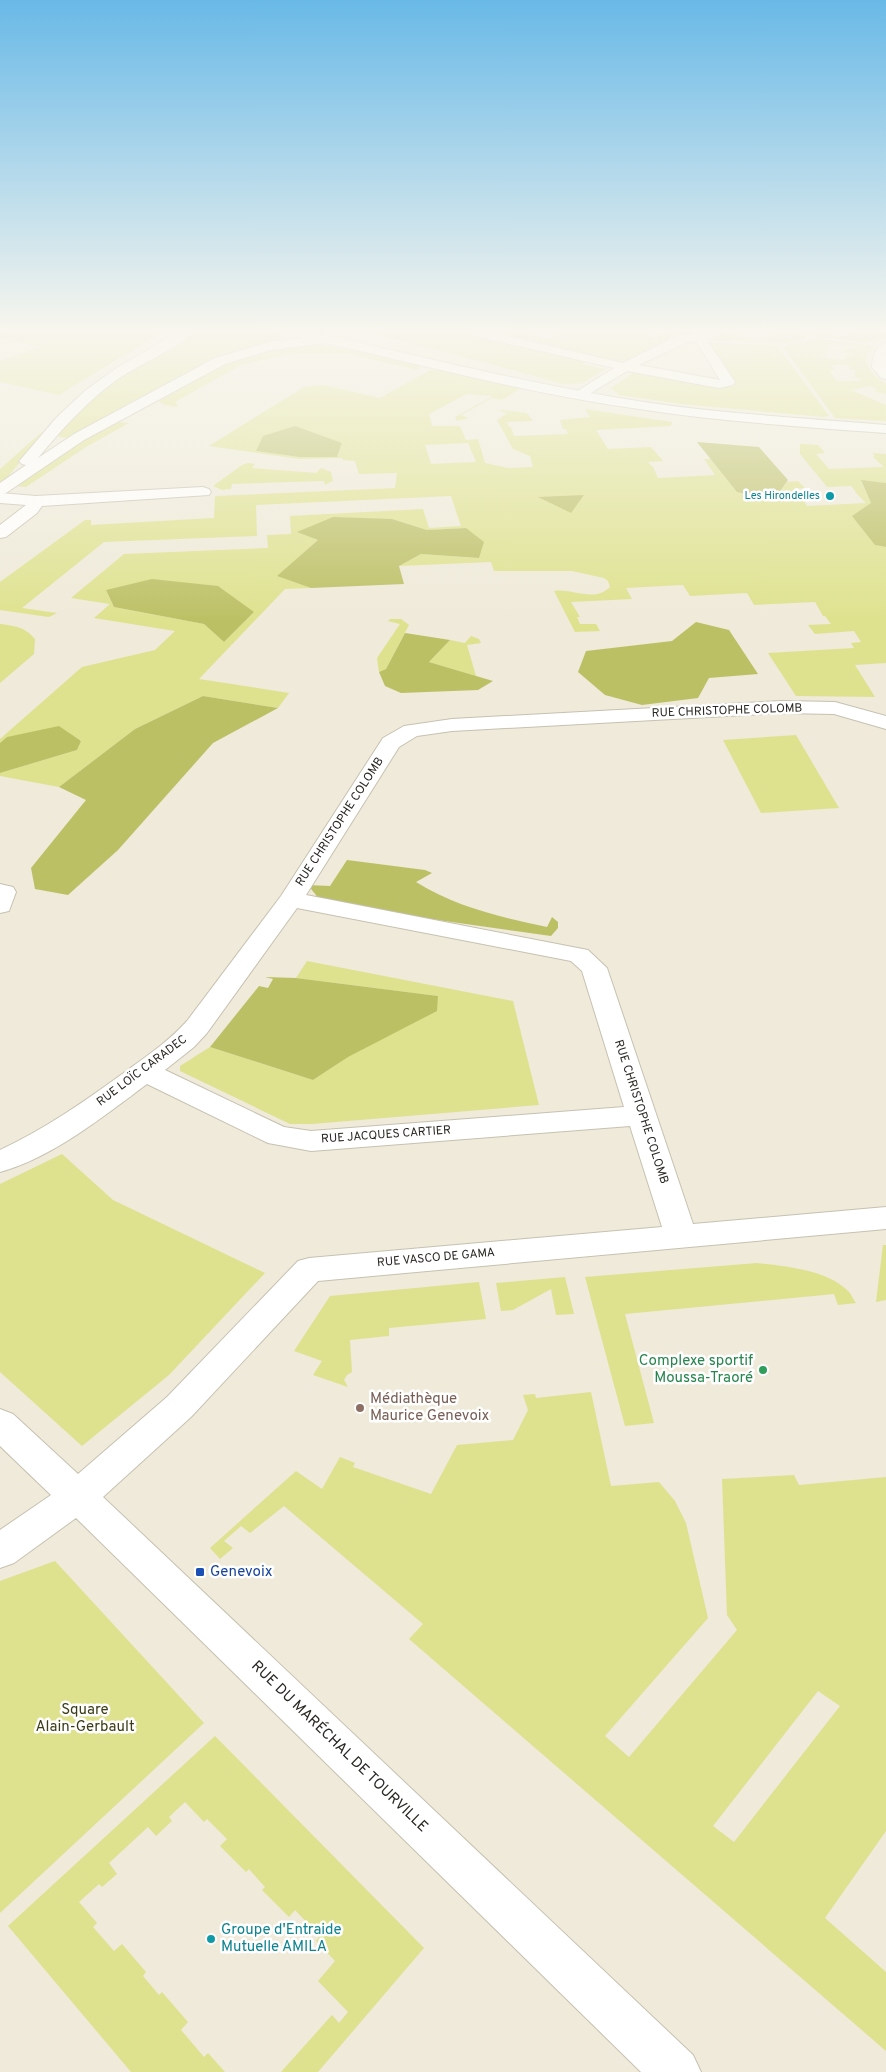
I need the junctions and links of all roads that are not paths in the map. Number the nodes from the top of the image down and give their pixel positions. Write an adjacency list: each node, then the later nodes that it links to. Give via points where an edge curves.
1 (55, 429): 3 (street)
2 (96, 429): 4 (street)
3 (48, 436): 4 (street, via 58,443); 5 (street)
4 (77, 439): 5 (street)
5 (2, 492): 7 (street)
6 (203, 492): 7 (street)
7 (36, 501): 8 (street, via 31,510)
8 (0, 534)
9 (886, 723): 11 (street, RUE CHRISTOPHE COLOMB, via 834,708 782,707 411,730 391,743)
10 (0, 890): 12 (street, via 4,892)
11 (291, 899): 13 (street, RUE LOÏC CARADEC, via 197,1027); 14 (street, RUE CHRISTOPHE COLOMB, via 579,955 594,968)
12 (0, 906)
13 (144, 1072): 14 (street, RUE JACQUES CARTIER, via 278,1136 311,1141); 15 (street, RUE LOÏC CARADEC, via 70,1125)
14 (641, 1115): 17 (street, RUE CHRISTOPHE COLOMB)
15 (0, 1162)
16 (886, 1218): 17 (street, RUE VASCO DE GAMA)
17 (681, 1236): 19 (street, RUE VASCO DE GAMA, via 309,1270 178,1407)
18 (0, 1424): 19 (street, RUE DU MARÉCHAL DE TOURVILLE)
19 (78, 1496): 20 (street, RUE VASCO DE GAMA); 21 (street, RUE DU MARÉCHAL DE TOURVILLE)
20 (0, 1551)
21 (676, 2072)

